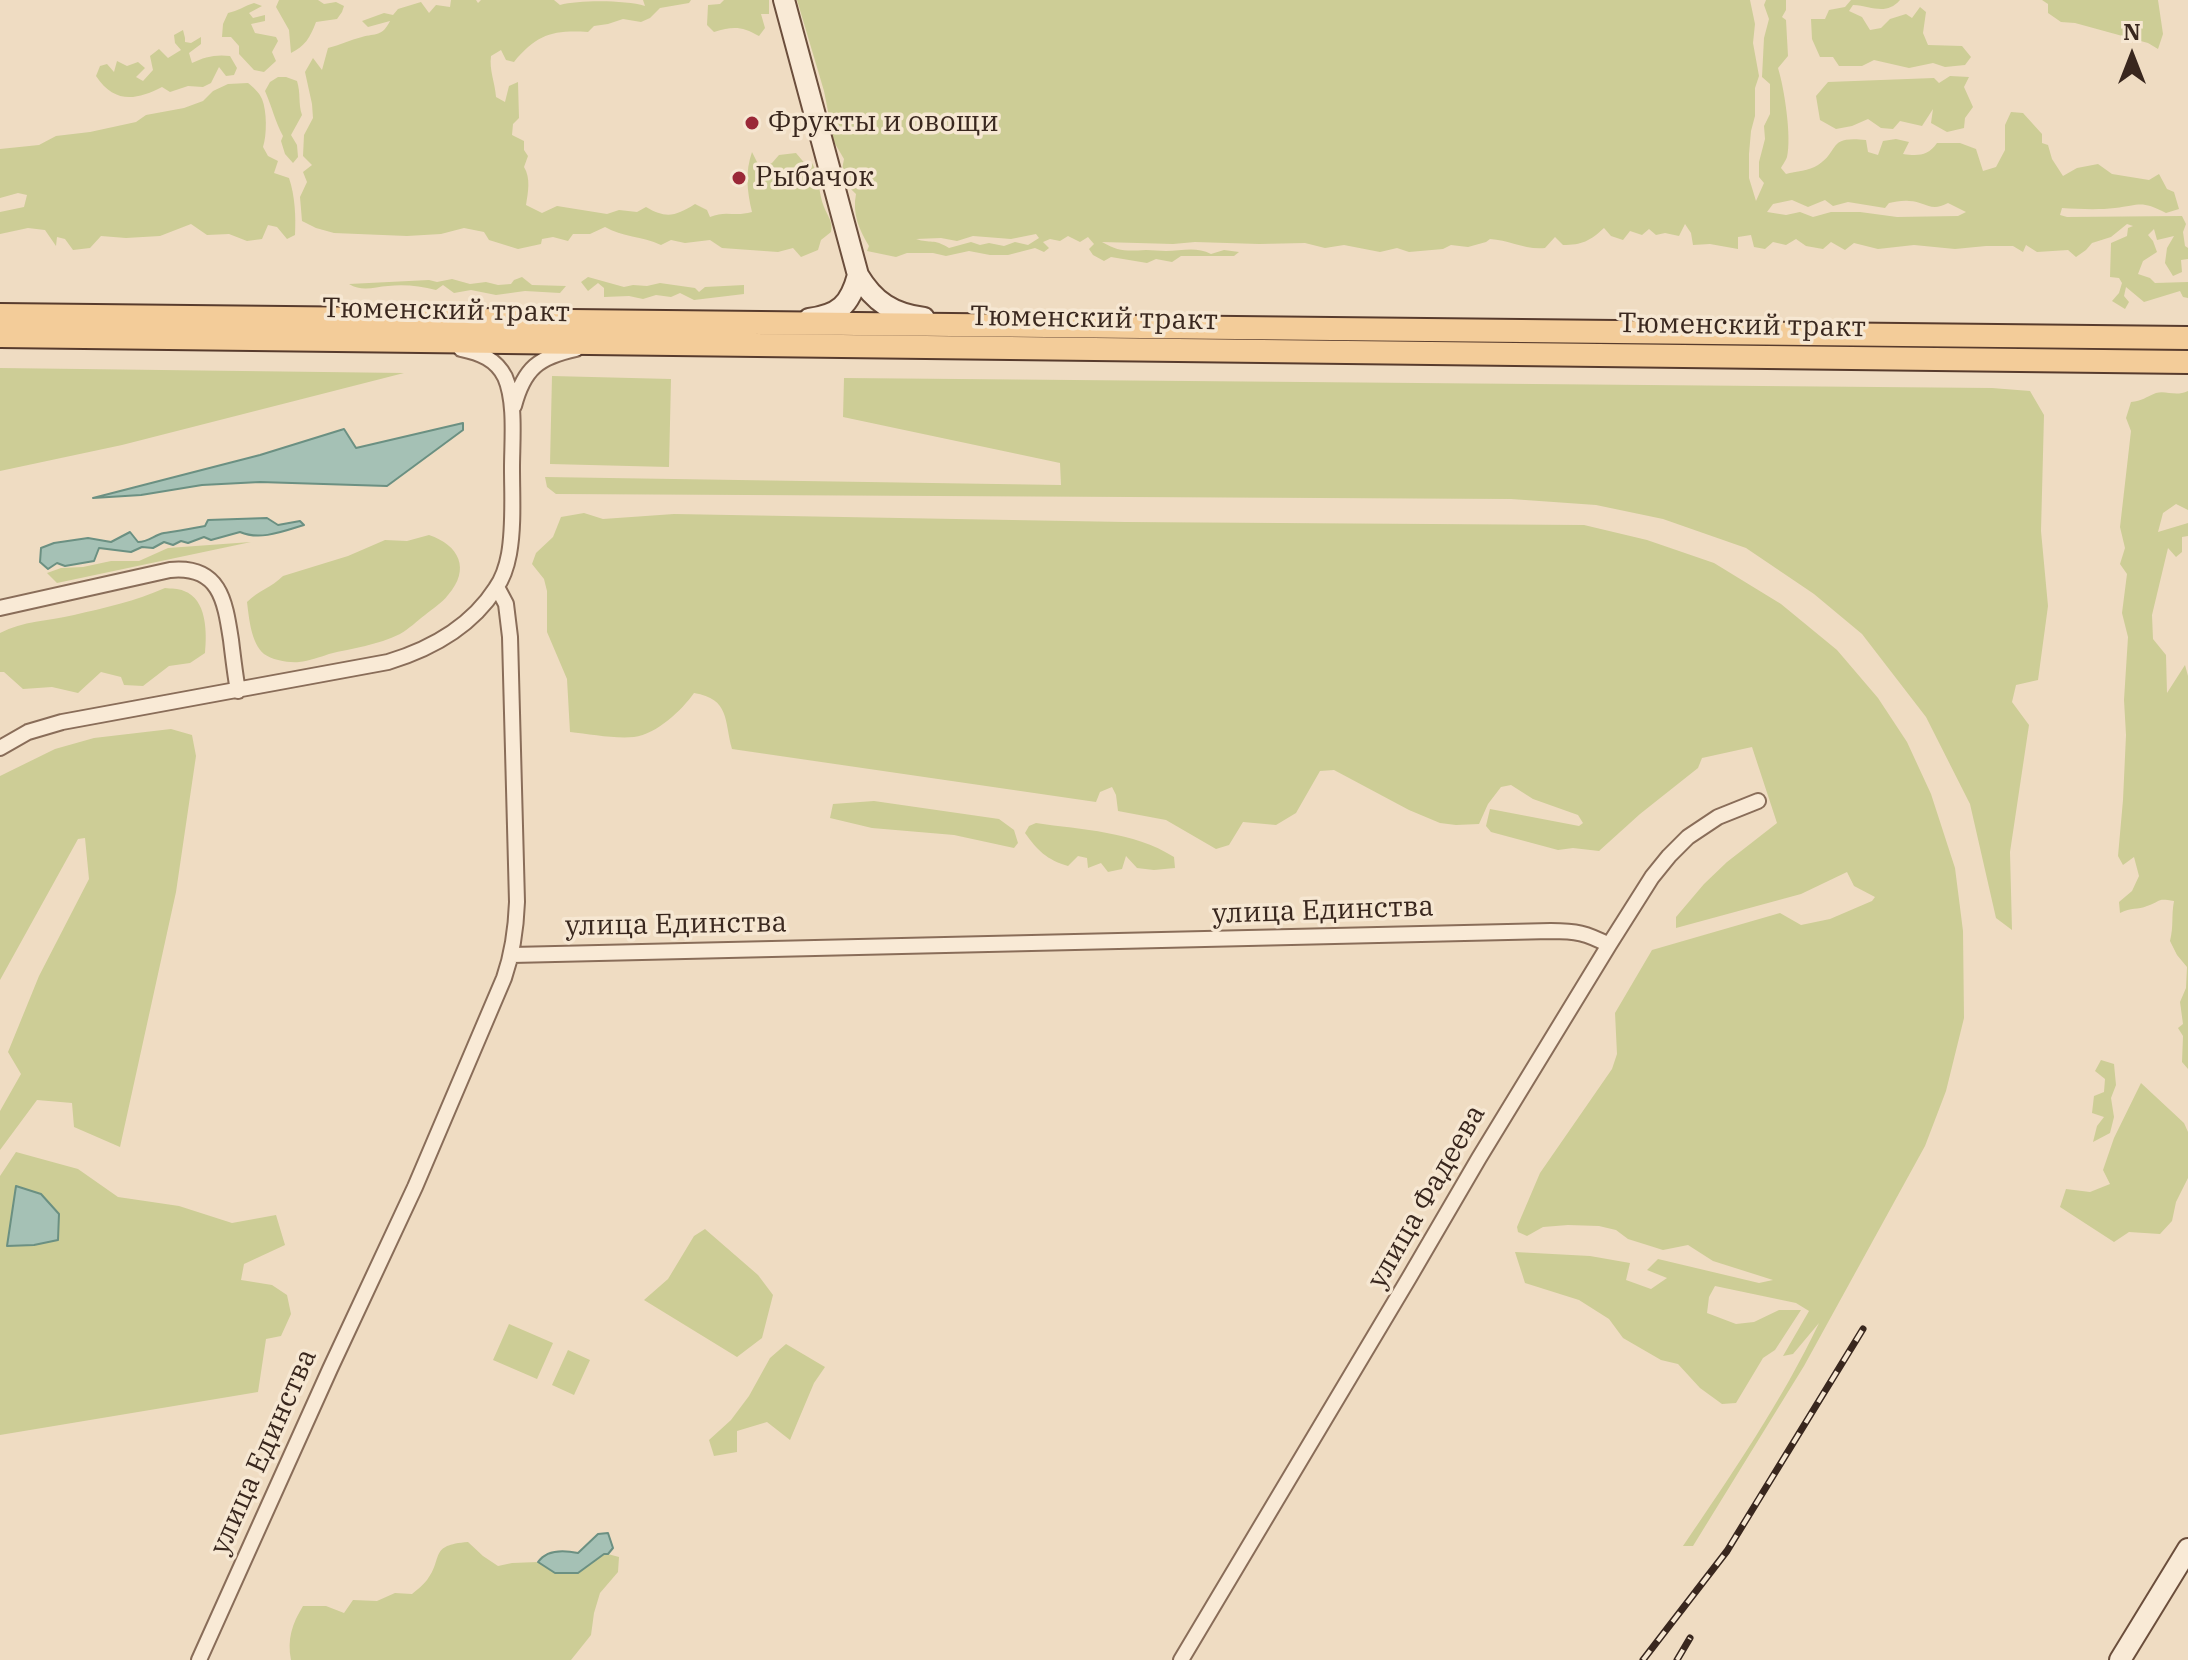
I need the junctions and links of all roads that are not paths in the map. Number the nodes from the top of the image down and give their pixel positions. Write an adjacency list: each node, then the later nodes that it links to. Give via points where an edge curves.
1 (784, 0): 2 (street)
2 (858, 275): 4 (street, via 850,299 836,312); 5 (street, via 881,304 901,314)
3 (0, 315): 4 (main road, Тюменский тракт)
4 (780, 324): 5 (main road, Тюменский тракт)
5 (991, 326): 7 (main road, Тюменский тракт)
6 (0, 336): 8 (main road, Тюменский тракт)
7 (2188, 338)
8 (417, 341): 9 (main road, Тюменский тракт); 11 (street, via 489,358 506,380)
9 (605, 343): 10 (main road, Тюменский тракт); 11 (street, via 562,352 537,364 522,380)
10 (2188, 362)
11 (512, 414): 12 (street, via 511,538)
12 (497, 587): 14 (street, via 466,623 408,656); 18 (street, via 506,604 510,637 517,902)
13 (0, 608): 14 (street, via 170,570 194,571 212,581 224,601)
14 (238, 691): 15 (street, via 62,722)
15 (0, 748)
16 (1758, 801): 17 (street, улица Фадеева, via 1718,817 1688,837 1652,877)
17 (1609, 945): 18 (street, улица Единства, via 1587,933 1551,931); 21 (street, улица Фадеева)
18 (512, 955): 20 (street, улица Единства, via 415,1187)
19 (2188, 1549): 22 (street)
20 (199, 1660)
21 (1181, 1660)
22 (2120, 1660)

